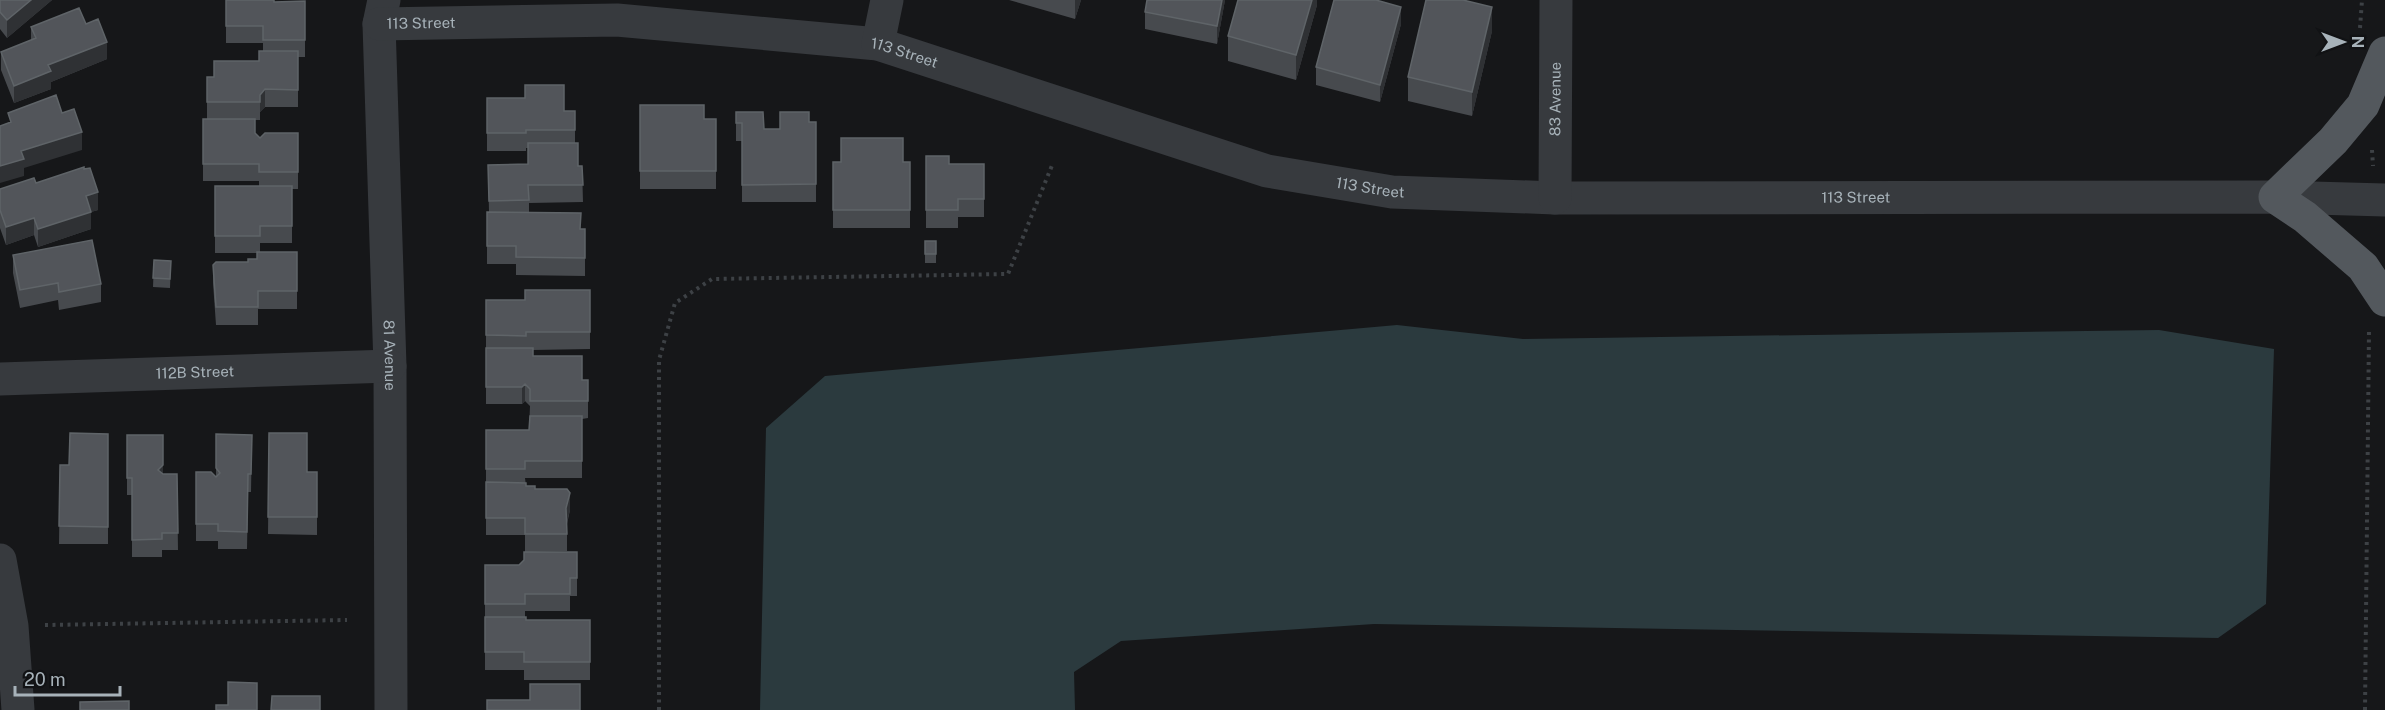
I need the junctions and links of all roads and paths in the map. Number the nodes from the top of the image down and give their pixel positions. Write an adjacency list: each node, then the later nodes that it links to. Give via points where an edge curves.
1 (887, 0): 6 (street)
2 (1556, 0): 11 (street, 83 Avenue)
3 (2362, 0): 5 (path)
4 (382, 12): 6 (street, 113 Street, via 617,20); 15 (street, 81 Avenue)
5 (2359, 33)
6 (878, 44): 11 (street, 113 Street, via 1267,171 1392,192)
7 (2385, 53): 8 (main road)
8 (2363, 105): 10 (main road, via 2333,141); 12 (path, via 2372,127)
9 (1053, 163): 22 (path, via 1008,274 712,279 675,303 659,360)
10 (2275, 196): 11 (street, 113 Street); 12 (street, 113 Street); 13 (main road, via 2363,267)
11 (1555, 198)
12 (2379, 200)
13 (2385, 300)
14 (2369, 328): 23 (path)
15 (390, 366): 16 (street, 112B Street); 21 (street, 81 Avenue)
16 (0, 379)
17 (0, 560): 19 (street)
18 (347, 620): 19 (path)
19 (12, 626): 20 (street)
20 (18, 710)
21 (391, 710)
22 (659, 710)
23 (2365, 710)

